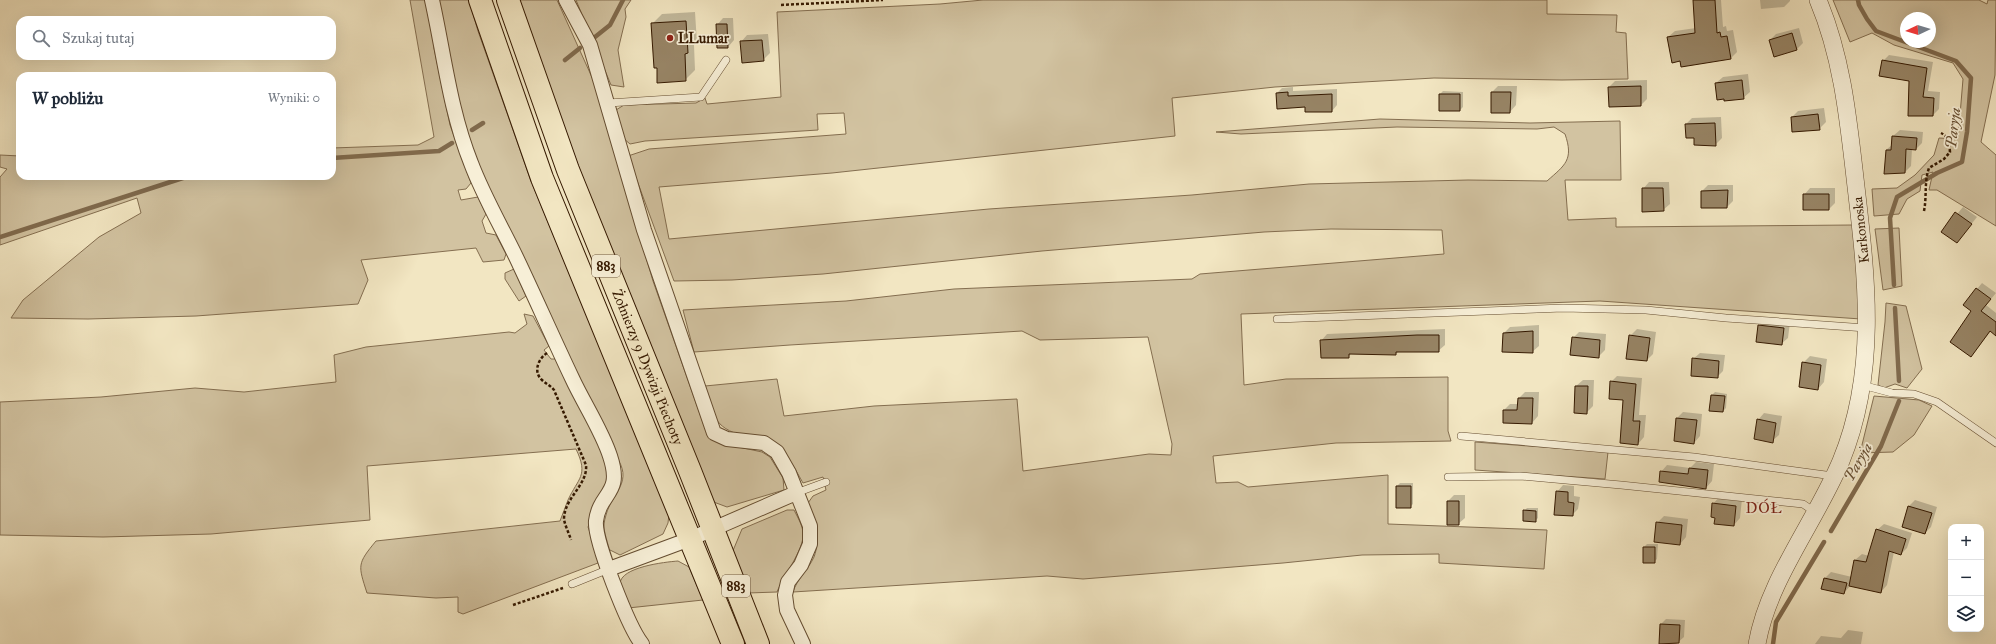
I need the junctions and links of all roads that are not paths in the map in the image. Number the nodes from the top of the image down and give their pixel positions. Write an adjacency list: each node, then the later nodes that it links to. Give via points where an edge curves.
1 (432, 0): 20 (street, via 456,118 471,164 614,468 614,484 598,511 596,522 597,535)
2 (480, 0): 19 (highway, Żołnierzy 9 Dywizji Piechoty / 883, via 542,178)
3 (508, 0): 18 (highway, Żołnierzy 9 Dywizji Piechoty / 883, via 568,170)
4 (566, 0): 7 (street, via 590,46)
5 (1818, 0): 9 (street, Karkonoska, via 1837,54 1846,101 1865,257)
6 (726, 60): 7 (lane, via 701,97)
7 (608, 103): 16 (street, via 644,230 714,433 727,439 764,442 777,452 789,473)
8 (1277, 319): 9 (lane, via 1563,308 1646,310)
9 (1868, 328): 10 (street, Karkonoska)
10 (1862, 385): 12 (lane, via 1892,393 1914,394 1937,402); 13 (street, Karkonoska, via 1850,434)
11 (1461, 436): 13 (lane, via 1694,457)
12 (1996, 443)
13 (1833, 476): 17 (street, Karkonoska)
14 (1448, 477): 17 (lane, via 1520,476 1621,485 1803,504)
15 (826, 482): 16 (lane)
16 (796, 493): 18 (street); 25 (street, via 810,526 810,544 801,565 788,582 785,595 787,610)
17 (1816, 512): 26 (street, Karkonoska, via 1775,588 1763,617)
18 (713, 528): 19 (street); 24 (highway, Żołnierzy 9 Dywizji Piechoty / 883)
19 (690, 539): 20 (street); 23 (highway, Żołnierzy 9 Dywizji Piechoty / 883)
20 (609, 569): 21 (lane); 22 (street, via 634,635)
21 (572, 584)
22 (642, 644)
23 (733, 644)
24 (758, 644)
25 (803, 644)
26 (1757, 644)

